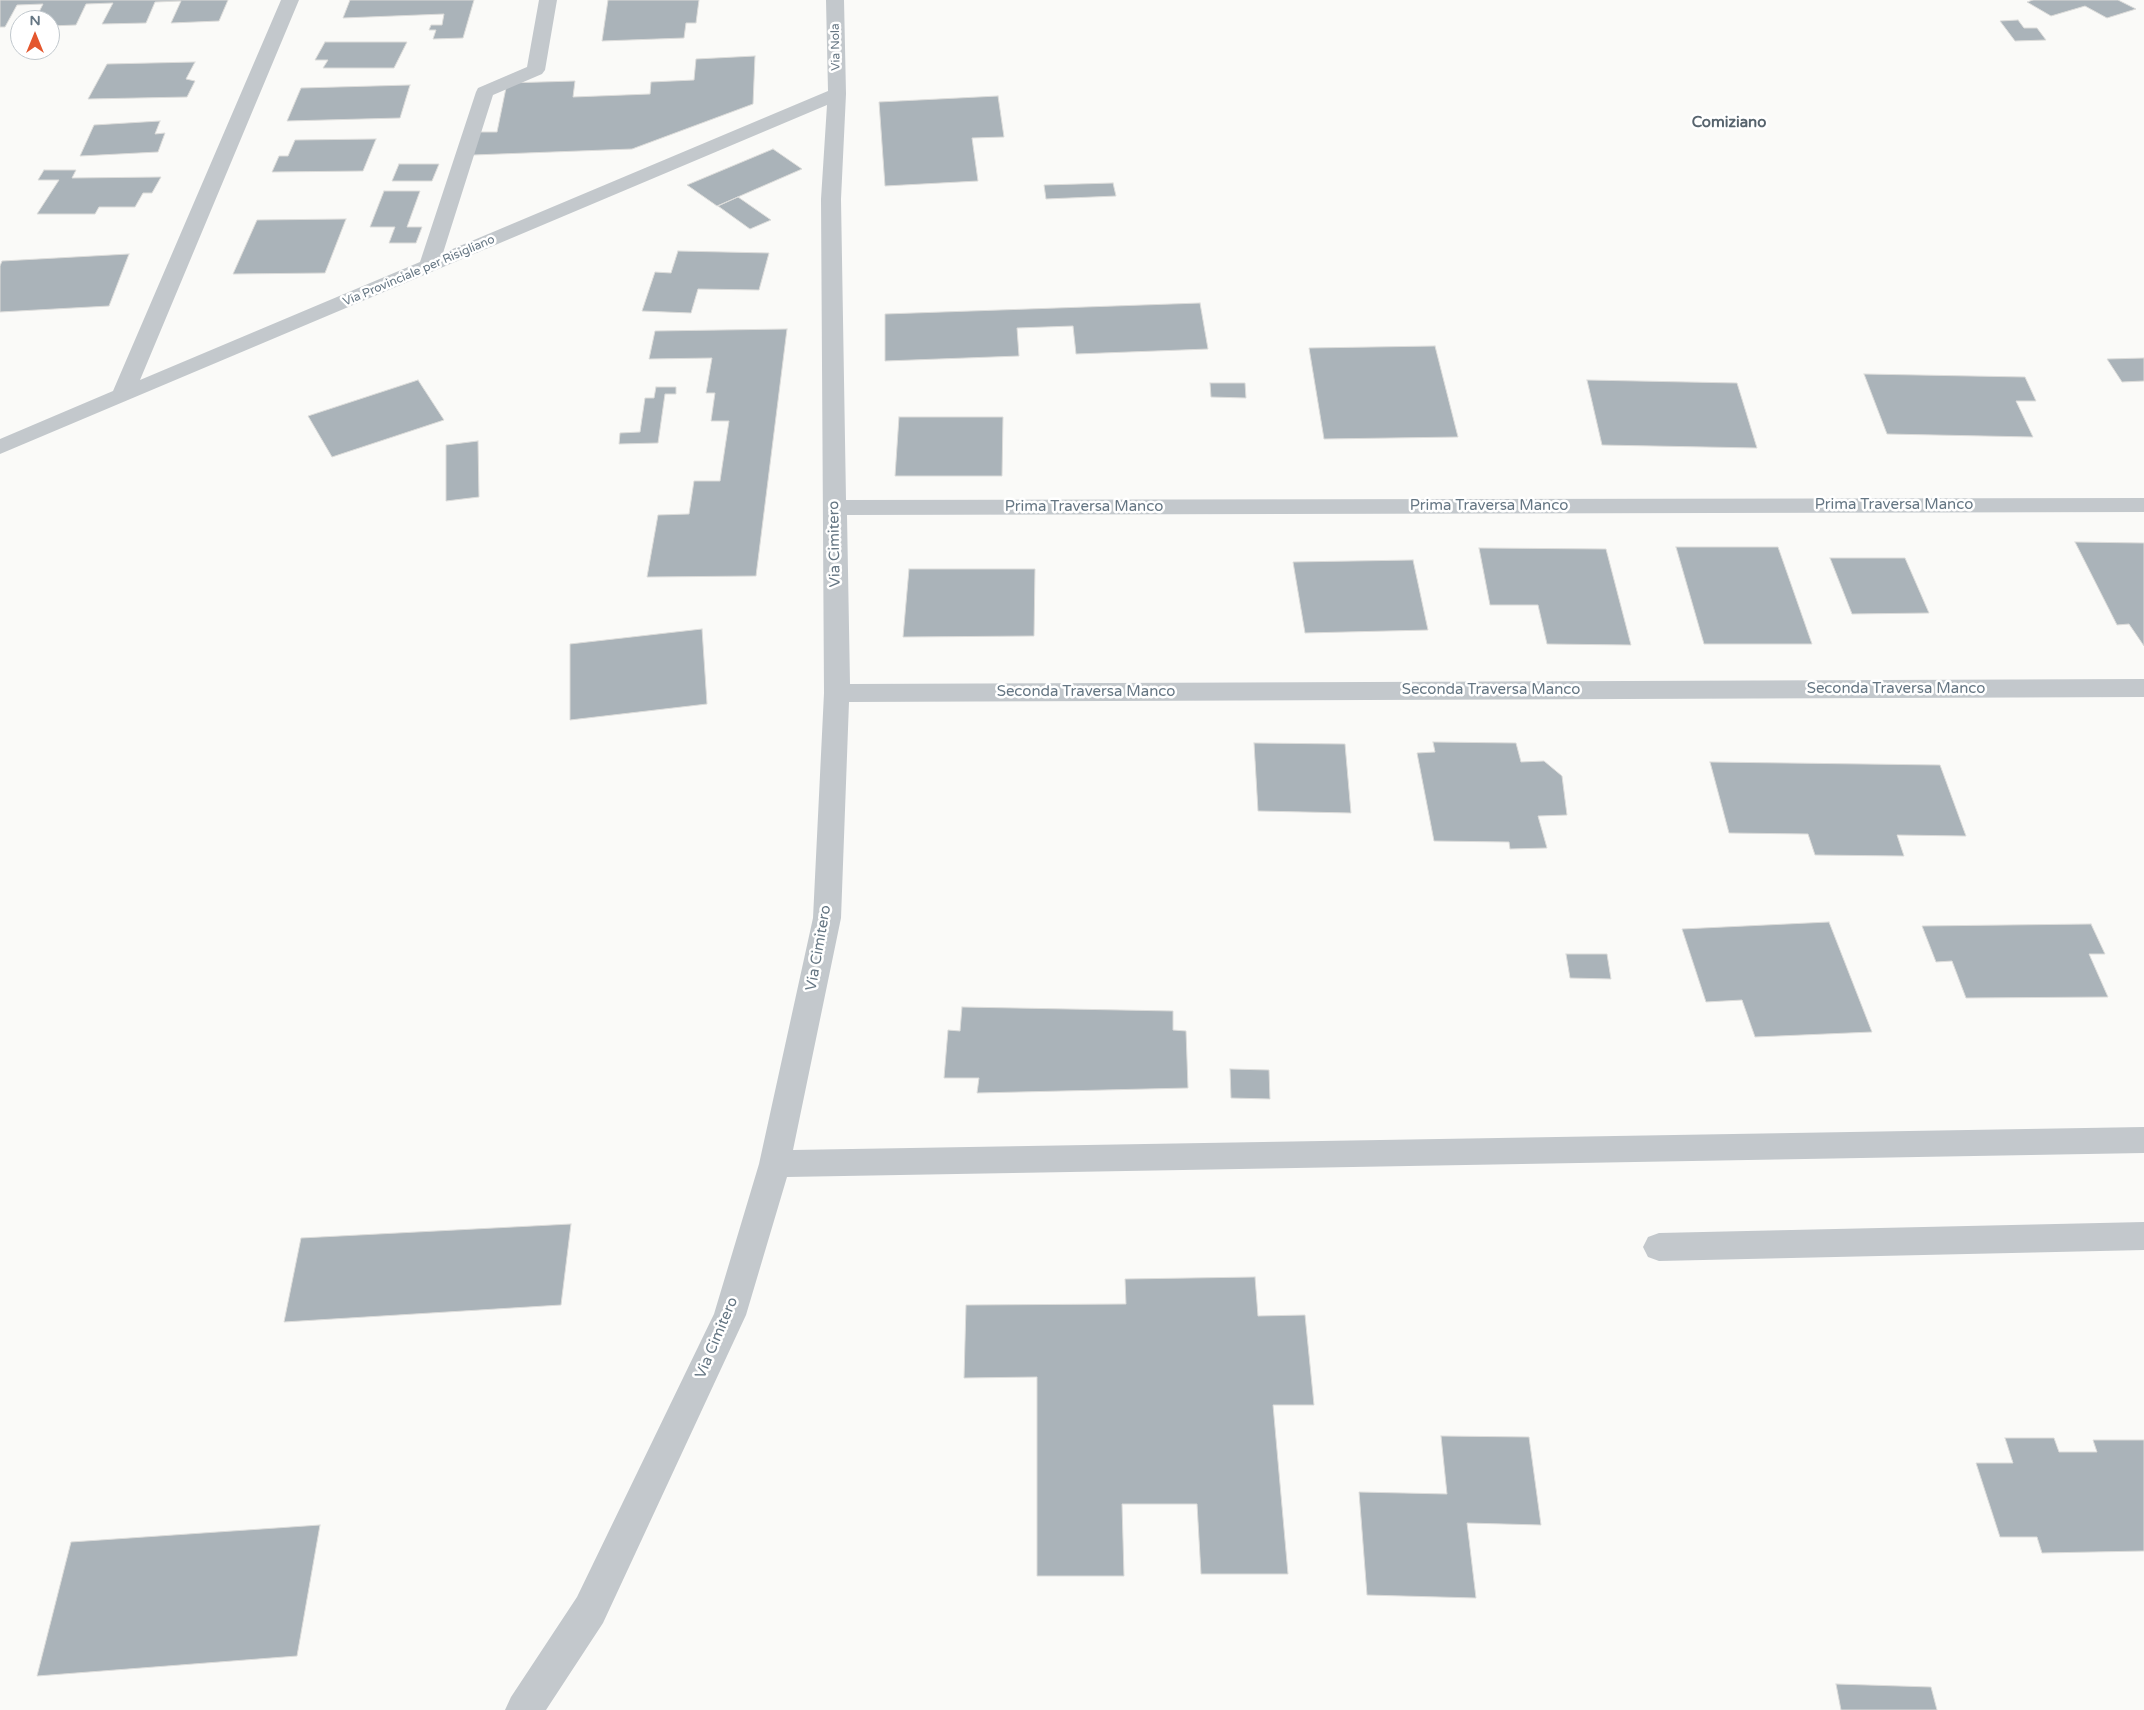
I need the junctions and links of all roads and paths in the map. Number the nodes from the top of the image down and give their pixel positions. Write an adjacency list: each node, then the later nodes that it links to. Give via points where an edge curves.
1 (290, 0): 6 (street)
2 (548, 0): 5 (street, via 536,70 485,92)
3 (835, 0): 4 (street, Via Nola)
4 (837, 94): 5 (street, Via Provinciale per Risigliano); 9 (street, Via Cimitero, via 831,199)
5 (428, 266): 6 (street, Via Provinciale per Risigliano)
6 (122, 396): 7 (street, Via Provinciale per Risigliano)
7 (0, 447)
8 (2144, 505): 9 (street, Prima Traversa Manco)
9 (835, 508): 11 (street, Via Cimitero)
10 (2144, 688): 11 (street, Seconda Traversa Manco)
11 (838, 693): 13 (street, Via Cimitero, via 827,918)
12 (2144, 1140): 13 (street)
13 (775, 1164): 16 (street, Via Cimitero, via 726,1324 590,1610)
14 (2144, 1236): 15 (street)
15 (1659, 1247)
16 (524, 1710)

